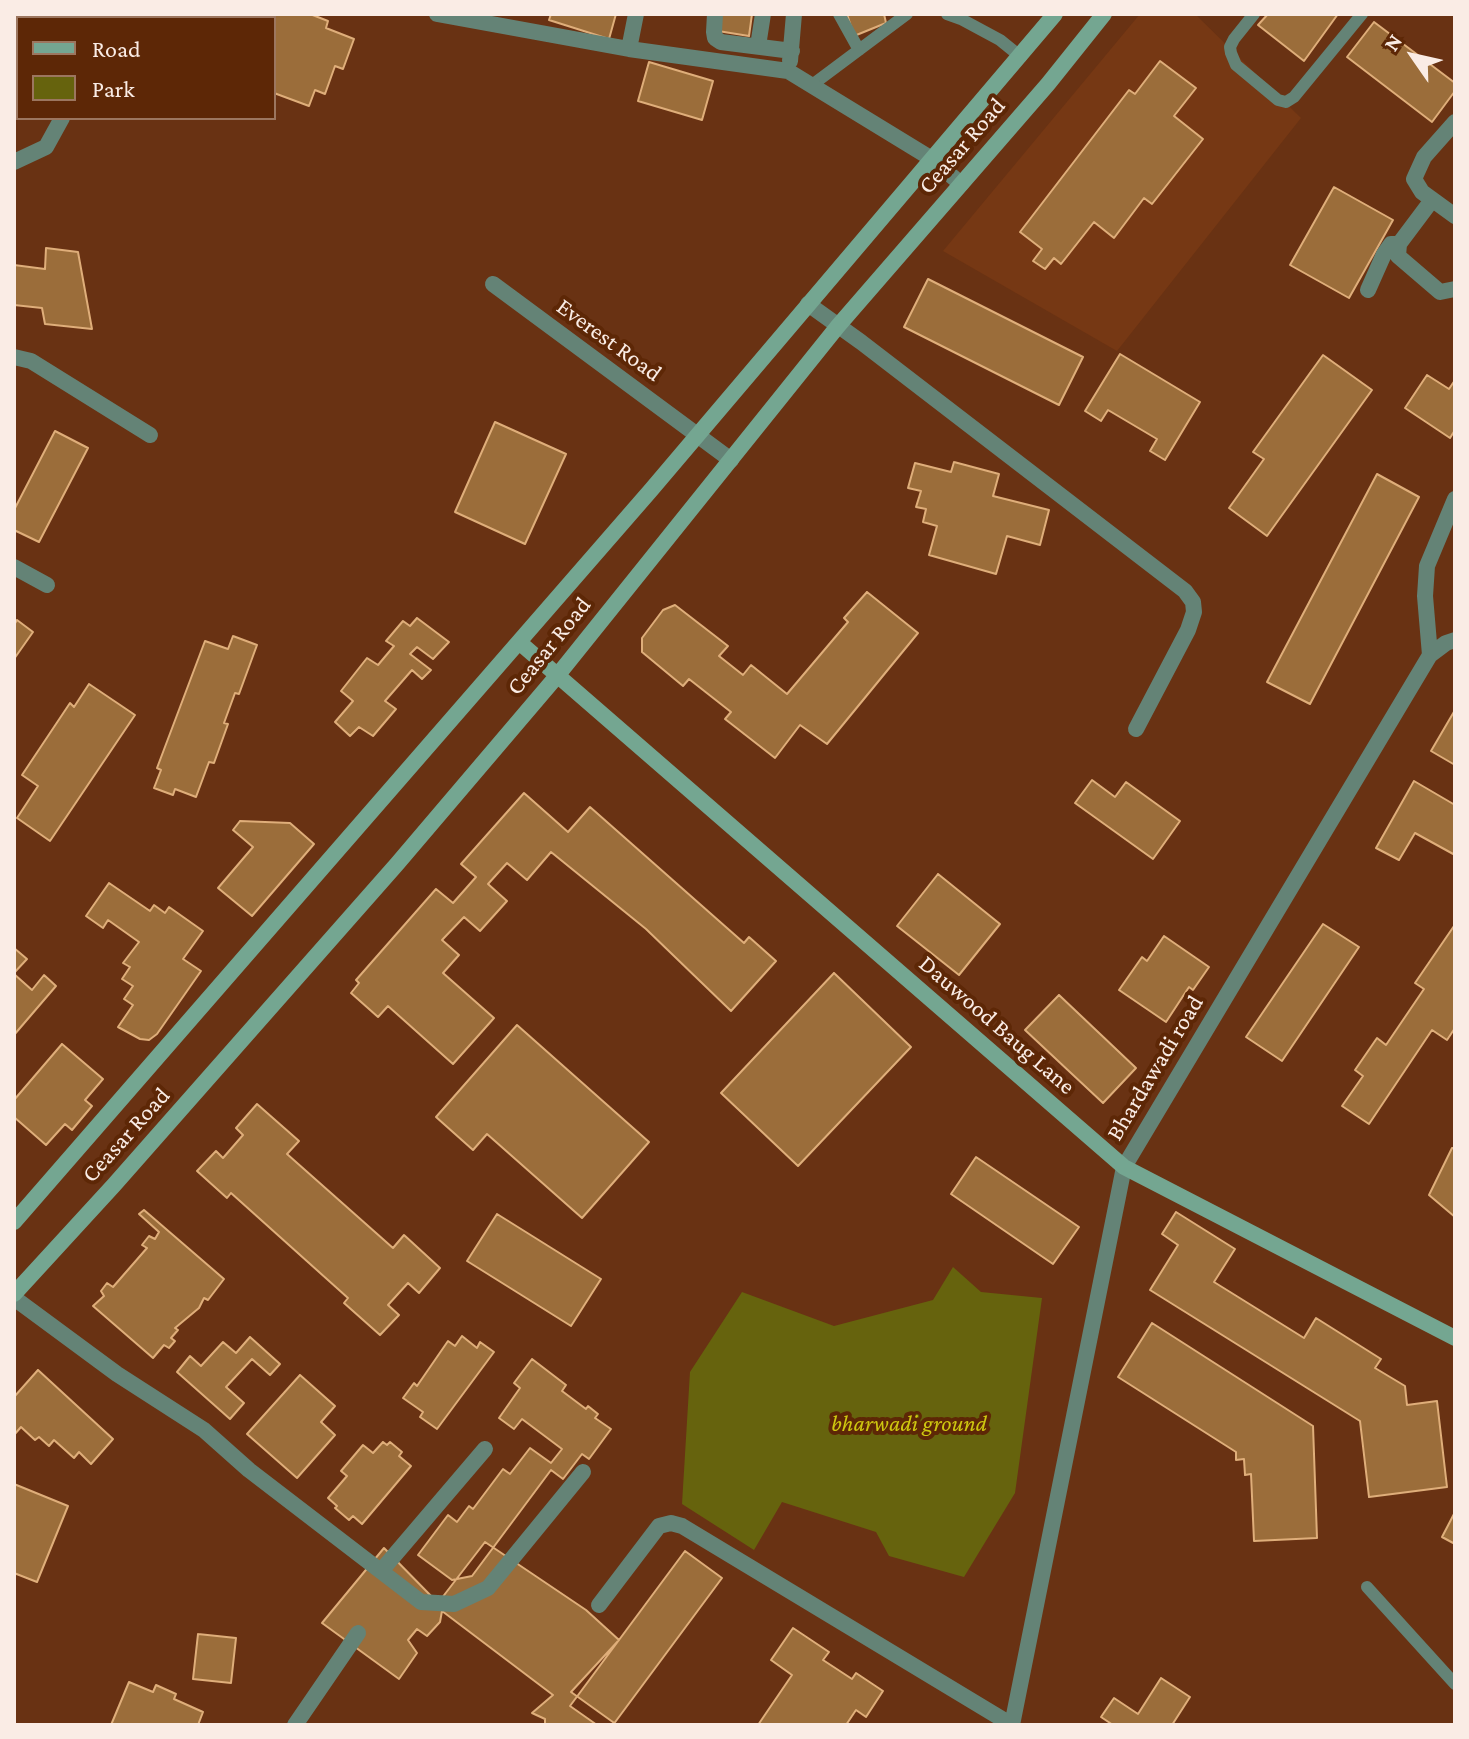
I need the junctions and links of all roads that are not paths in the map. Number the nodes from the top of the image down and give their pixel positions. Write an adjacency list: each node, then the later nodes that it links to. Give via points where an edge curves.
1 (437, 14): 14 (street)
2 (636, 14): 14 (street)
3 (715, 14): 13 (street, via 715,38)
4 (763, 14): 13 (street)
5 (794, 14): 16 (street)
6 (839, 14): 15 (lane)
7 (907, 14): 15 (lane)
8 (947, 14): 17 (lane, via 1000,40)
9 (1055, 14): 17 (main road, Ceasar Road)
10 (1104, 14): 24 (main road, Ceasar Road)
11 (1254, 14): 12 (lane, via 1234,39 1231,53 1236,65 1286,102)
12 (1362, 14)
13 (758, 46): 16 (street)
14 (629, 49): 18 (street)
15 (859, 50): 19 (lane)
16 (792, 51): 18 (street)
17 (1021, 57): 22 (main road, Ceasar Road)
18 (788, 71): 19 (street)
19 (812, 85): 22 (street)
20 (61, 120): 23 (street, via 46,147)
21 (1455, 122): 25 (street, via 1424,157 1414,179)
22 (932, 159): 24 (street); 31 (main road, Ceasar Road)
23 (14, 162)
24 (961, 184): 32 (main road, Ceasar Road)
25 (1432, 200): 26 (street); 27 (street)
26 (1455, 216)
27 (1399, 244): 29 (street, via 1398,256 1440,292); 30 (street, via 1391,244 1384,254)
28 (493, 284): 35 (street, Everest Road)
29 (1455, 289)
30 (1368, 290)
31 (808, 304): 32 (street); 35 (main road, Ceasar Road)
32 (838, 326): 36 (main road, Ceasar Road); 44 (street, via 1185,591 1194,612 1188,630)
33 (14, 357): 34 (street, via 31,361)
34 (150, 435)
35 (698, 435): 36 (street, Everest Road); 41 (main road, Ceasar Road)
36 (731, 460): 43 (main road, Ceasar Road)
37 (1455, 499): 42 (street, via 1427,566)
38 (14, 567): 39 (street)
39 (47, 585)
40 (1455, 640): 42 (street, Bhardawadi road)
41 (519, 642): 43 (main road, Dauwood Baug Lane); 46 (main road, Ceasar Road)
42 (1430, 655): 45 (street, Bhardawadi road)
43 (557, 676): 45 (main road, Dauwood Baug Lane); 47 (main road, Ceasar Road)
44 (1136, 729)
45 (1124, 1167): 48 (main road, Dauwood Baug Lane); 57 (street, Bhardawadi road)
46 (14, 1222)
47 (14, 1296): 51 (street, via 117,1374 204,1430)
48 (1455, 1338)
49 (485, 1449): 51 (street)
50 (583, 1472): 51 (street, via 488,1588 454,1604 421,1602)
51 (381, 1571)
52 (1367, 1587): 55 (lane)
53 (599, 1605): 57 (street, via 659,1526 682,1526)
54 (358, 1633): 56 (street)
55 (1455, 1684)
56 (295, 1725)
57 (1012, 1725)

